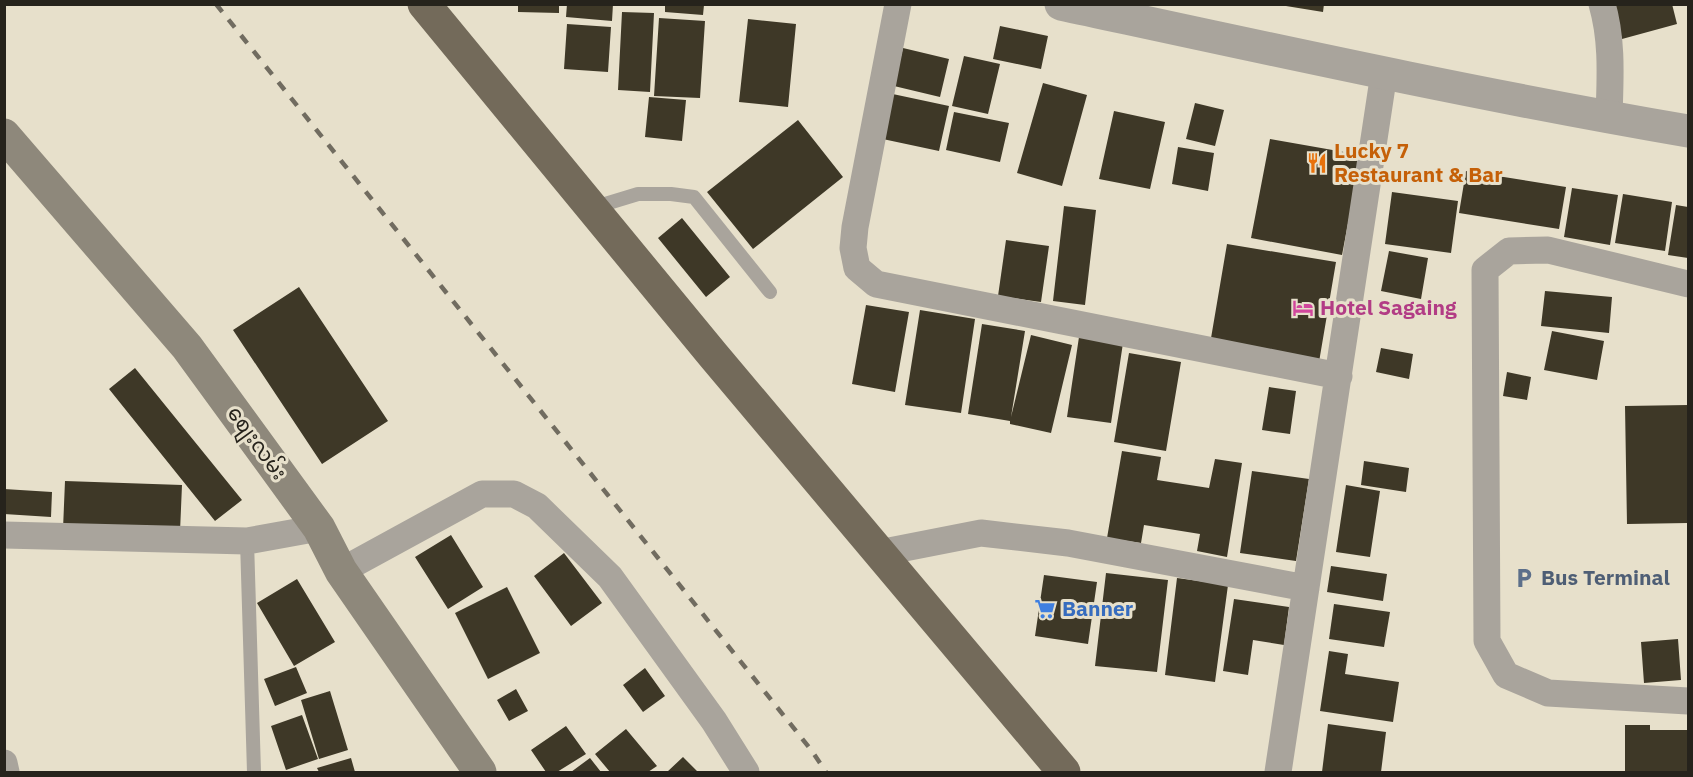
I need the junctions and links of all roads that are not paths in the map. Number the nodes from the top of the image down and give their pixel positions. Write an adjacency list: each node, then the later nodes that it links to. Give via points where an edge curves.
1 (424, 4): 9 (highway)
2 (898, 4): 12 (street, via 855,227 853,249 857,268 876,284)
3 (1061, 4): 5 (street)
4 (1602, 4): 6 (street, via 1611,52)
5 (1384, 74): 6 (street); 12 (street)
6 (1609, 118): 7 (street)
7 (1689, 131)
8 (4, 135): 13 (main road, စျေးလမ်း, via 187,347)
9 (591, 208): 11 (lane, via 638,194 694,197); 16 (highway)
10 (1689, 284): 19 (street, via 1548,250 1509,251 1485,270 1487,641 1506,675 1548,693)
11 (770, 292)
12 (1339, 376): 18 (street)
13 (319, 528): 15 (street); 17 (main road, စျေးလမ်း)
14 (4, 535): 15 (street)
15 (247, 541): 22 (lane)
16 (879, 553): 18 (street, via 981,533 1068,543); 25 (highway)
17 (341, 571): 23 (main road, စျေးလမ်း); 24 (street, via 482,494 514,494 537,507 610,577)
18 (1306, 588): 26 (street)
19 (1689, 701)
20 (4, 762): 21 (street)
21 (6, 772)
22 (254, 772)
23 (480, 772)
24 (746, 772)
25 (1064, 772)
26 (1278, 772)

